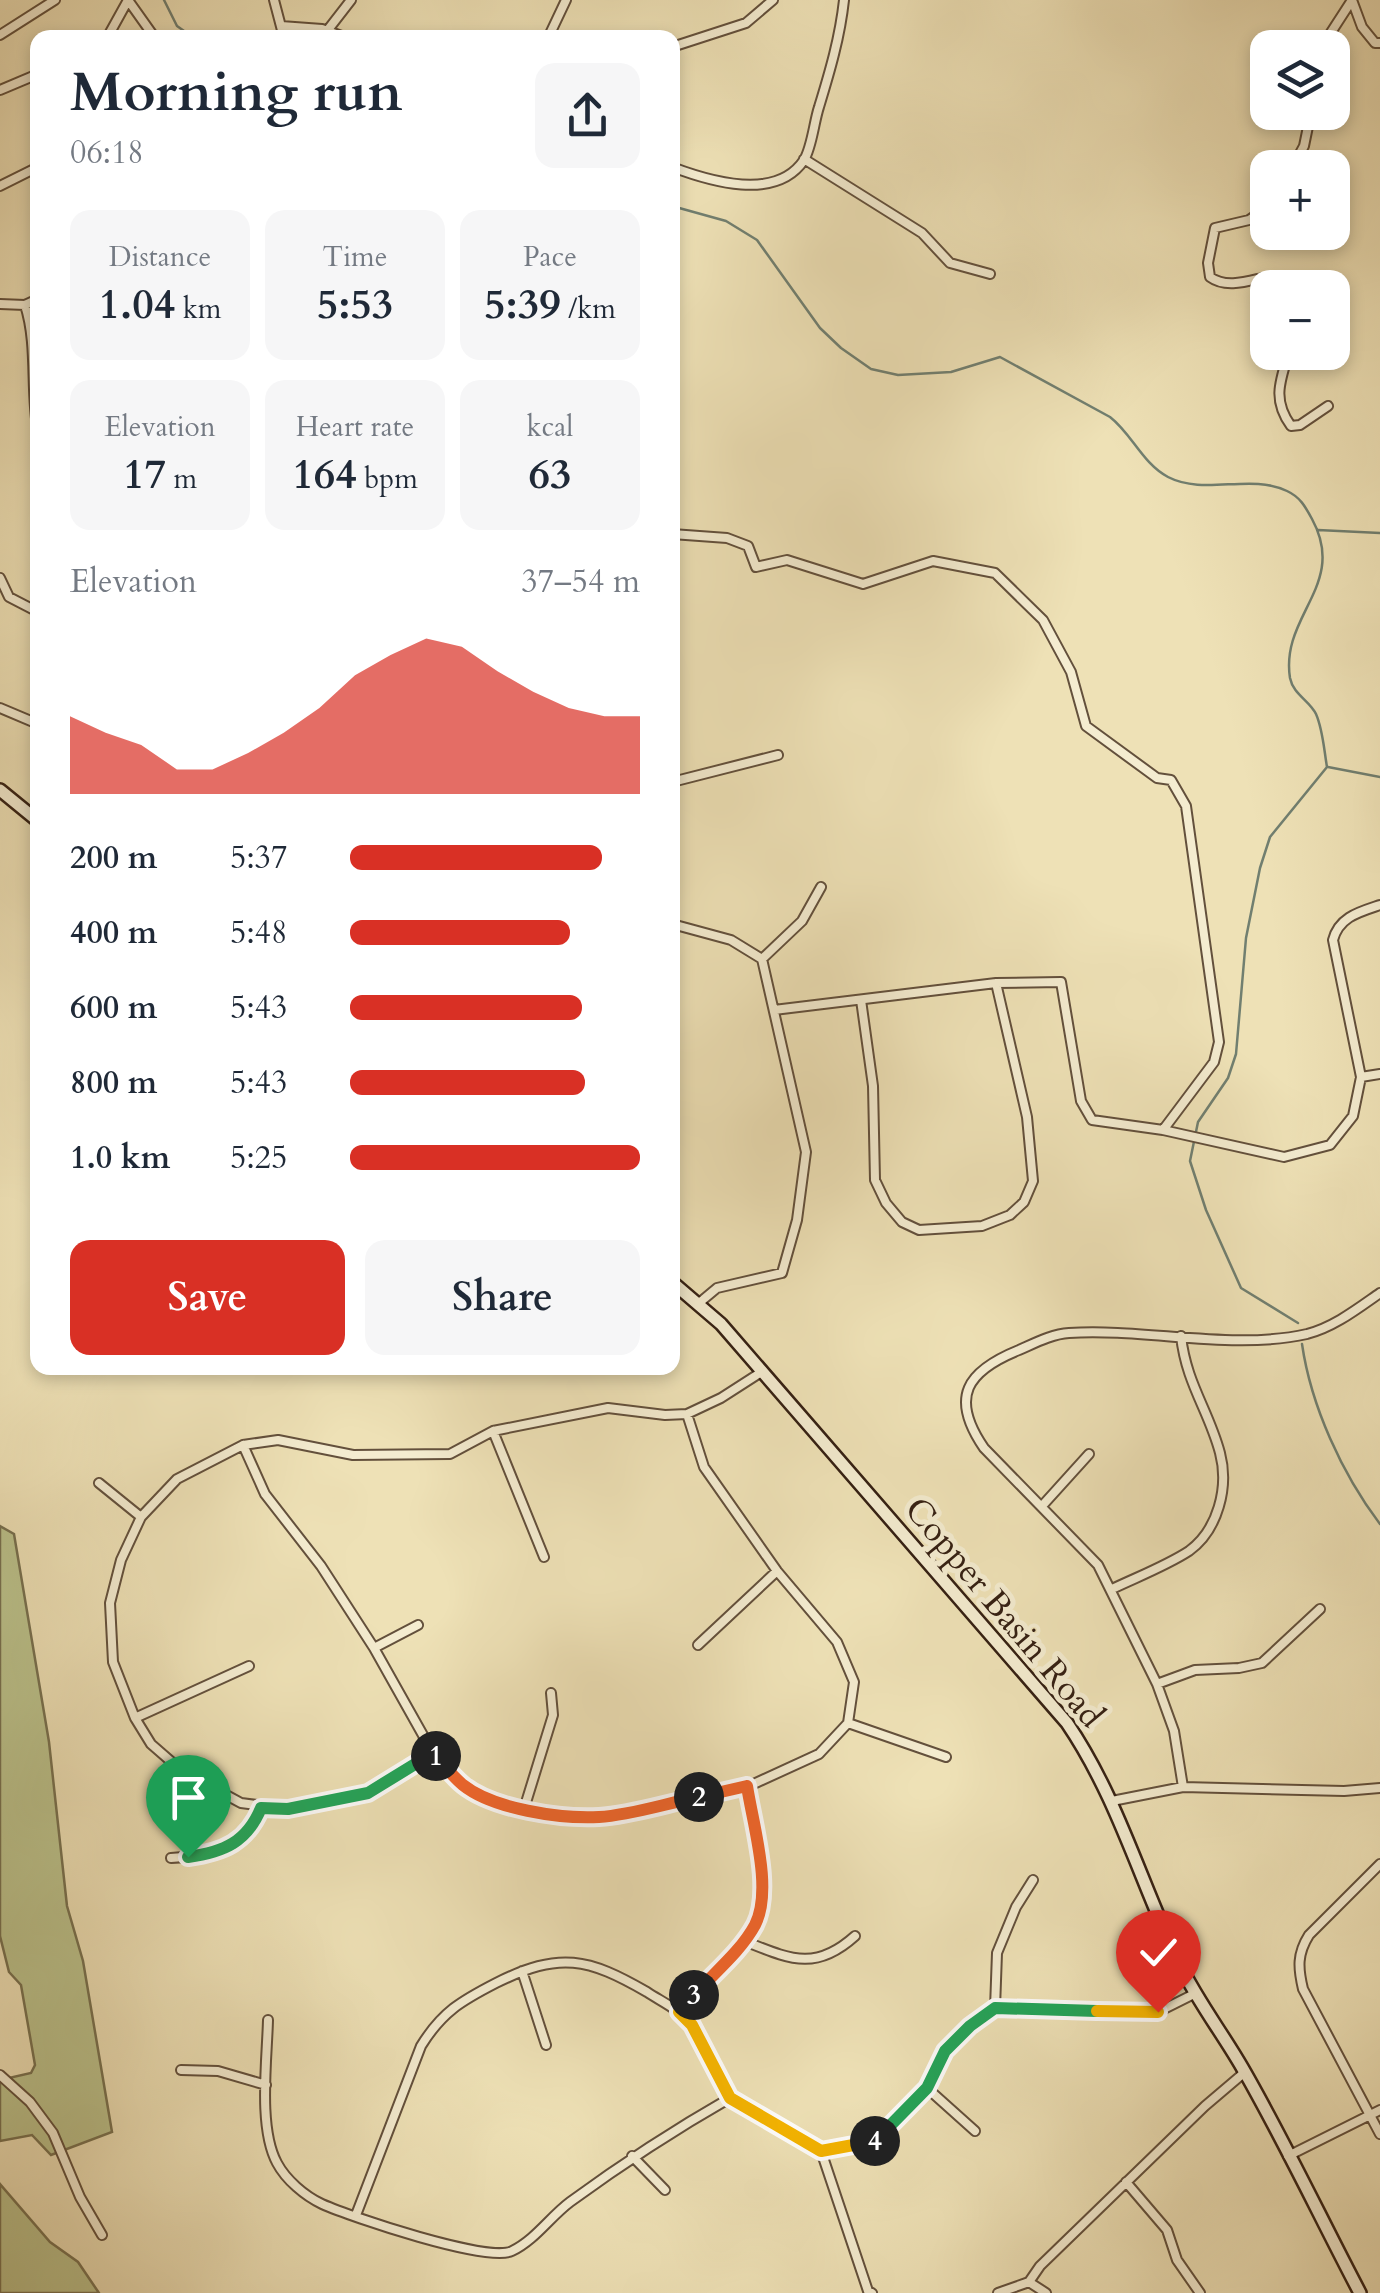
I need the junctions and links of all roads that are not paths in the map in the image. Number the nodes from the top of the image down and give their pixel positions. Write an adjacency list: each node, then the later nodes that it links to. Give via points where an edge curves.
1 (55, 0): 17 (street)
2 (128, 0): 10 (street); 11 (street)
3 (350, 0): 14 (street)
4 (566, 0): 15 (street)
5 (773, 0): 19 (street, via 746,24)
6 (844, 0): 22 (street)
7 (1352, 0): 16 (street); 18 (street, via 1362,27)
8 (272, 1): 9 (street)
9 (281, 26): 12 (street); 13 (street)
10 (111, 30)
11 (149, 30)
12 (282, 30)
13 (318, 30)
14 (328, 30)
15 (552, 30)
16 (1333, 30)
17 (0, 35)
18 (1380, 43)
19 (680, 45)
20 (30, 77): 21 (street)
21 (0, 90)
22 (804, 160): 23 (street, via 768,183 705,180); 27 (street, via 922,233 950,264)
23 (680, 170)
24 (30, 171): 25 (street)
25 (0, 186)
26 (1250, 220): 28 (street, via 1215,228 1208,262 1218,282)
27 (990, 274)
28 (1250, 281)
29 (30, 302): 31 (street)
30 (0, 304): 31 (street)
31 (24, 305): 32 (street)
32 (30, 322)
33 (1283, 370): 34 (street, via 1276,390 1291,426)
34 (1328, 406)
35 (680, 535): 53 (street, via 748,546 756,567 787,560 863,584 932,561 994,573 1043,620 1071,672 1086,726 1156,778 1171,780 1186,806 1218,1042 1214,1062)
36 (0, 578): 37 (street, via 9,597)
37 (30, 608)
38 (0, 708): 39 (street)
39 (30, 721)
40 (778, 755): 41 (street)
41 (680, 780)
42 (0, 790): 43 (street)
43 (30, 814)
44 (821, 887): 47 (street, via 802,921)
45 (1380, 905): 52 (street, via 1352,915 1336,927 1333,940)
46 (680, 926): 47 (street, via 731,940)
47 (762, 959): 50 (street)
48 (996, 984): 49 (street); 49 (street, via 1027,1117 1033,1181 1010,1215 982,1226 920,1230 886,1203 875,1180); 53 (street, via 1060,982 1081,1100 1092,1120)
49 (862, 1000): 50 (street)
50 (774, 1010): 56 (street, via 806,1152 797,1220 782,1273 717,1288)
51 (1380, 1074): 52 (street)
52 (1361, 1076): 53 (street, via 1353,1116 1330,1145 1284,1157)
53 (1163, 1130)
54 (680, 1288): 56 (street, Copper Basin Road)
55 (1380, 1293): 57 (street, via 1308,1334)
56 (699, 1302): 58 (street, Copper Basin Road)
57 (1181, 1336): 64 (street, via 1066,1333 988,1362 972,1379 965,1402 970,1428); 68 (street, via 1183,1361 1220,1453 1224,1490 1212,1526 1190,1550)
58 (762, 1371): 59 (street); 84 (street, Copper Basin Road, via 1049,1699)
59 (687, 1414): 60 (street, via 608,1408); 67 (street, via 704,1466)
60 (493, 1432): 61 (street, via 450,1454 420,1456 353,1455 278,1440); 66 (street)
61 (243, 1445): 65 (street, via 178,1479); 72 (street, via 265,1494)
62 (1089, 1454): 64 (street)
63 (98, 1484): 65 (street)
64 (1042, 1506): 68 (street, via 1098,1565)
65 (141, 1517): 76 (street, via 110,1602 112,1662)
66 (544, 1557)
67 (777, 1571): 71 (street); 77 (street, via 837,1642 854,1682)
68 (1112, 1590): 74 (street)
69 (1320, 1610): 74 (street, via 1262,1663 1196,1670)
70 (418, 1625): 72 (street)
71 (698, 1645)
72 (374, 1648): 78 (street)
73 (248, 1666): 76 (street)
74 (1157, 1684): 81 (street)
75 (551, 1693): 86 (street, via 553,1715)
76 (135, 1718): 85 (street, via 151,1744 182,1772)
77 (848, 1723): 79 (street); 80 (street, via 819,1754)
78 (433, 1753): 85 (street, via 368,1793); 86 (street, via 464,1786)
79 (946, 1757)
80 (747, 1786): 86 (street, via 601,1817); 91 (street, via 764,1895)
81 (1183, 1787): 82 (street); 84 (street)
82 (1379, 1788): 83 (street)
83 (1380, 1799)
84 (1112, 1801): 93 (street, Copper Basin Road)
85 (261, 1808): 87 (street, via 248,1834 233,1845)
86 (524, 1809)
87 (172, 1858)
88 (1380, 1864): 105 (street, via 1309,1935 1298,1968)
89 (1034, 1880): 94 (street, via 998,1953)
90 (854, 1936): 91 (street, via 834,1954 811,1960)
91 (744, 1941): 95 (street)
92 (522, 1971): 95 (street, via 587,1962); 97 (street); 113 (street, via 470,1997 434,2026)
93 (1194, 1994): 94 (street, via 1158,2012); 99 (street, Copper Basin Road)
94 (995, 2008): 102 (street, via 945,2051)
95 (679, 2012): 103 (street)
96 (268, 2020): 101 (street)
97 (546, 2044)
98 (181, 2070): 101 (street, via 218,2071)
99 (1244, 2072): 110 (street, Copper Basin Road); 111 (street)
100 (0, 2076): 114 (street, via 53,2133)
101 (266, 2085): 113 (street, via 276,2162 321,2203)
102 (927, 2088): 106 (street); 108 (street, via 877,2141)
103 (730, 2098): 108 (street); 109 (street)
104 (1380, 2110): 105 (street)
105 (1370, 2115): 107 (street); 110 (street)
106 (975, 2131)
107 (1380, 2134)
108 (821, 2151): 116 (street)
109 (632, 2156): 112 (street); 113 (street, via 509,2253 472,2251)
110 (1288, 2156): 120 (street, Copper Basin Road)
111 (1126, 2182): 115 (street); 119 (street, via 1167,2230)
112 (665, 2190)
113 (356, 2214)
114 (102, 2235)
115 (1029, 2282): 117 (street); 118 (street)
116 (872, 2293)
117 (998, 2293)
118 (1046, 2293)
119 (1200, 2293)
120 (1360, 2293)

